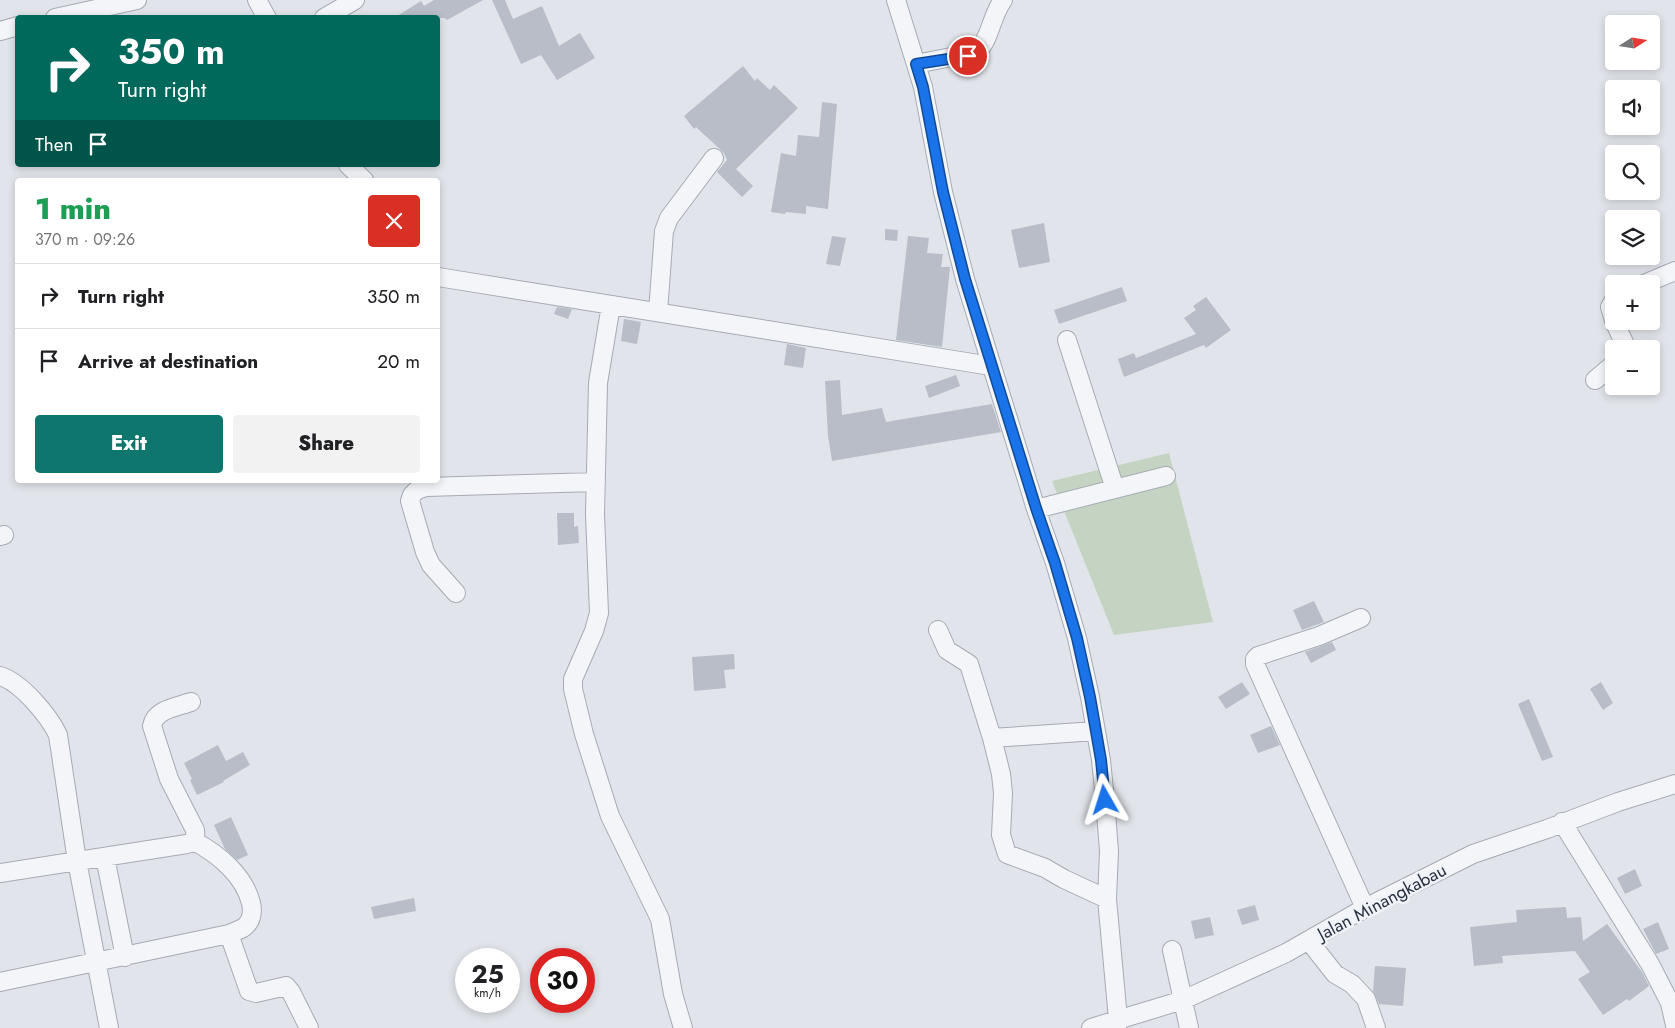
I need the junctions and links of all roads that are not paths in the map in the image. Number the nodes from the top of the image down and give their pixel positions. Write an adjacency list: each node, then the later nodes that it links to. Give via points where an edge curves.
1 (137, 0): 6 (street)
2 (257, 0): 7 (street)
3 (355, 0): 8 (street)
4 (896, 0): 11 (street)
5 (1004, 0): 11 (street, via 992,19 984,45 977,52)
6 (69, 15)
7 (265, 15)
8 (329, 15)
9 (15, 27): 10 (street)
10 (0, 31)
11 (916, 64): 21 (street, via 943,192)
12 (714, 158): 19 (street, via 668,218 664,231)
13 (350, 167): 14 (street)
14 (362, 178)
15 (1675, 271): 17 (street)
16 (440, 277): 18 (street)
17 (1660, 277)
18 (611, 305): 19 (street); 25 (street, via 598,383)
19 (658, 312): 21 (street)
20 (1067, 340): 26 (street)
21 (991, 366): 27 (street)
22 (1605, 372): 23 (street)
23 (1595, 380)
24 (1166, 476): 26 (street)
25 (596, 482): 28 (street, via 481,484 417,490 410,501 425,552); 54 (street, via 599,612 573,679 573,689 610,816 660,919 673,994)
26 (1115, 489): 27 (street)
27 (1036, 508): 33 (street, via 1077,638)
28 (456, 593)
29 (1361, 618): 42 (street, via 1258,656 1255,664)
30 (938, 630): 34 (street, via 947,650 969,664)
31 (0, 676): 39 (street, via 24,691 58,735)
32 (191, 702): 37 (street, via 159,714 152,726 169,779 195,830)
33 (1096, 731): 34 (street); 41 (street, via 1109,851)
34 (992, 738): 41 (street, via 1002,784 1001,835 1007,854 1045,868)
35 (1675, 784): 36 (street, Jalan Minangkabau)
36 (1562, 822): 42 (street, Jalan Minangkabau, via 1473,854); 51 (street, via 1658,977 1670,1003)
37 (194, 841): 38 (street); 43 (street, via 233,872 248,894 252,910 250,919 244,928)
38 (105, 857): 39 (street); 46 (street)
39 (77, 861): 40 (street); 47 (street)
40 (0, 873)
41 (1107, 899): 50 (street)
42 (1365, 908): 44 (street, Jalan Minangkabau)
43 (229, 934): 46 (street); 53 (street, via 249,991 286,986 292,992)
44 (1309, 941): 49 (street, Jalan Minangkabau); 57 (street, via 1335,974 1352,984 1366,999)
45 (1172, 950): 49 (street)
46 (126, 957): 47 (street)
47 (95, 963): 48 (street); 52 (street)
48 (0, 982)
49 (1183, 1000): 50 (street, Jalan Minangkabau); 56 (street)
50 (1118, 1023): 55 (street, Jalan Minangkabau)
51 (1675, 1025)
52 (109, 1028)
53 (308, 1028)
54 (683, 1028)
55 (1091, 1028)
56 (1189, 1028)
57 (1376, 1028)

